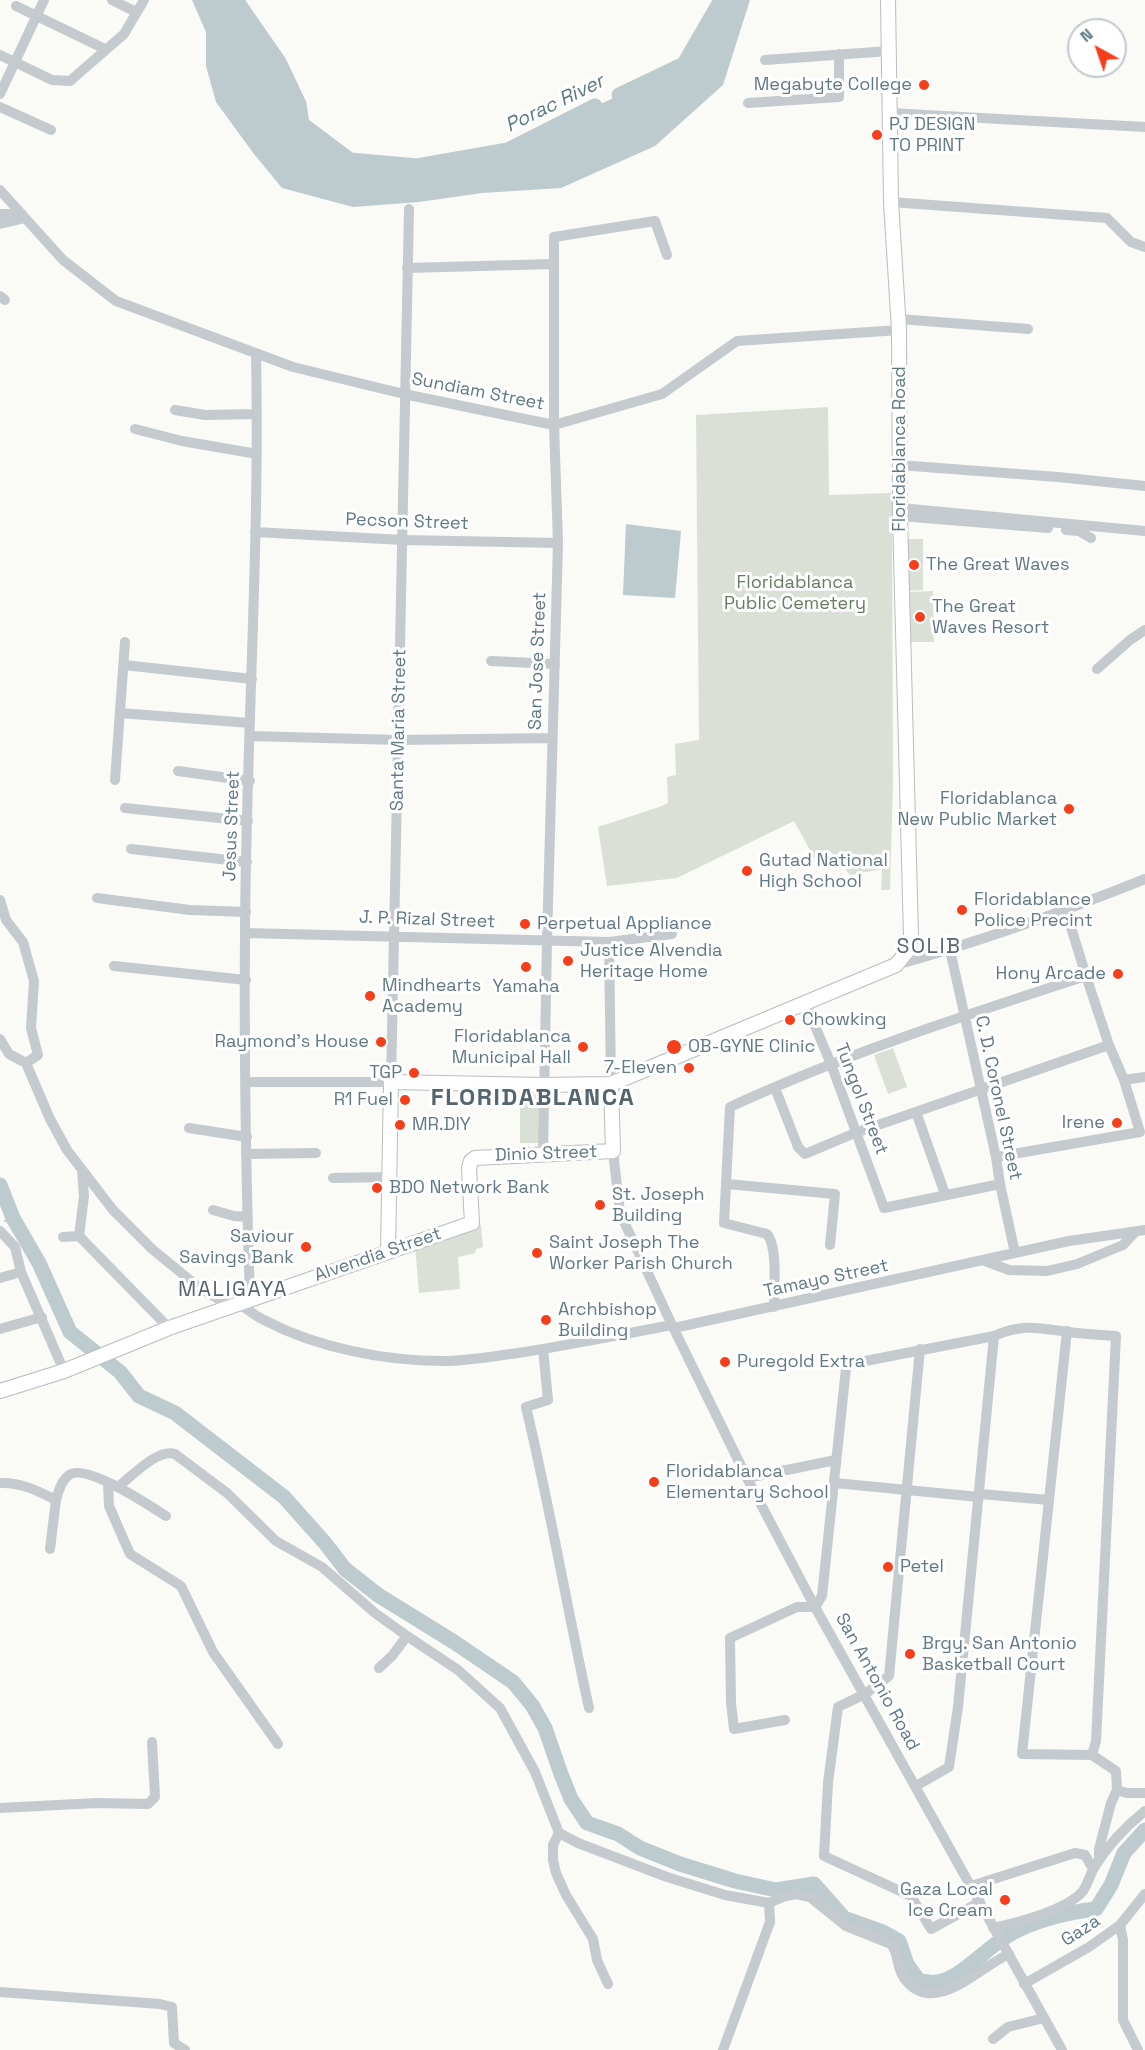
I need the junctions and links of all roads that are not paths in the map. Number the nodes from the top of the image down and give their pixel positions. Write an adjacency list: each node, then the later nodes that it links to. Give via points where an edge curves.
1 (44, 0): 7 (street)
2 (112, 0): 6 (street)
3 (144, 0): 6 (street)
4 (888, 0): 9 (main road, Floridablanca Road)
5 (16, 6): 7 (street)
6 (136, 12): 8 (street, via 124,34)
7 (37, 16): 8 (street); 13 (street)
8 (105, 49): 13 (street, via 70,81 52,80)
9 (890, 51): 10 (street); 17 (main road, Floridablanca Road)
10 (839, 54): 12 (street); 15 (street, via 839,97)
11 (0, 55): 13 (street)
12 (765, 60)
13 (16, 62): 14 (street)
14 (0, 94)
15 (748, 103)
16 (0, 107): 19 (street)
17 (890, 113): 18 (street); 21 (main road, Floridablanca Road)
18 (1145, 127)
19 (51, 130)
20 (0, 190): 24 (street, Sundiam Street)
21 (891, 202): 26 (street, via 1107,218 1131,242); 30 (main road, Floridablanca Road)
22 (409, 209): 29 (street, Santa Maria Street)
23 (0, 214): 24 (street)
24 (23, 216): 25 (street); 32 (street, Sundiam Street, via 63,260 116,301)
25 (0, 224)
26 (1145, 247)
27 (667, 255): 28 (street, San Jose Street, via 655,221 554,237)
28 (553, 264): 29 (street); 36 (street, San Jose Street)
29 (406, 268): 33 (street, Santa Maria Street)
30 (899, 324): 31 (street, Sundiam Street); 36 (street, Sundiam Street, via 737,341 662,394); 39 (main road, Floridablanca Road)
31 (1028, 329)
32 (256, 354): 33 (street, Sundiam Street); 35 (street, Jesus Street)
33 (404, 394): 36 (street, Sundiam Street); 45 (street, Santa Maria Street)
34 (175, 410): 35 (street, via 205,415)
35 (257, 414): 38 (street, Jesus Street)
36 (554, 425): 46 (street, San Jose Street)
37 (135, 429): 38 (street)
38 (257, 454): 43 (street, Jesus Street)
39 (900, 465): 40 (street); 41 (main road, Floridablanca Road)
40 (1145, 486)
41 (900, 512): 42 (street); 44 (street, via 1079,531); 77 (main road, Floridablanca Road, via 911,936 908,950)
42 (1145, 531)
43 (255, 532): 45 (street, Pecson Street); 53 (street, Jesus Street)
44 (1091, 538)
45 (403, 540): 46 (street, Pecson Street); 58 (street, Santa Maria Street)
46 (558, 543): 50 (street, San Jose Street)
47 (1145, 630): 52 (street)
48 (125, 642): 51 (street)
49 (491, 661): 50 (street)
50 (555, 664): 57 (street, San Jose Street)
51 (124, 665): 53 (street); 54 (street)
52 (1097, 669)
53 (252, 679): 55 (street, Jesus Street)
54 (120, 713): 55 (street); 60 (street)
55 (250, 723): 56 (street, Jesus Street)
56 (250, 736): 58 (street); 61 (street, Jesus Street)
57 (552, 738): 58 (street); 74 (street, San Jose Street)
58 (399, 740): 73 (street, Santa Maria Street)
59 (178, 771): 61 (street)
60 (115, 780)
61 (249, 781): 63 (street, Jesus Street)
62 (125, 808): 63 (street)
63 (248, 821): 65 (street, Jesus Street)
64 (131, 849): 65 (street)
65 (247, 862): 70 (street, Jesus Street)
66 (1145, 879): 69 (street)
67 (97, 898): 70 (street, via 190,910)
68 (0, 900): 85 (street, via 9,925 23,942 34,981 31,1028 38,1055)
69 (1066, 911): 76 (street); 79 (street)
70 (246, 912): 71 (street, Jesus Street)
71 (245, 933): 73 (street, J. P. Rizal Street); 80 (street, Jesus Street)
72 (672, 934): 75 (street, J. P. Rizal Street)
73 (394, 936): 74 (street, J. P. Rizal Street); 90 (street, Santa Maria Street)
74 (547, 940): 75 (street, J. P. Rizal Street); 92 (street, San Jose Street)
75 (609, 942): 91 (street)
76 (950, 950): 77 (street); 82 (street, C. D. Coronel Street)
77 (896, 965): 81 (main road)
78 (114, 966): 80 (street)
79 (1086, 976): 82 (street); 84 (street)
80 (246, 980): 89 (street, Jesus Street)
81 (805, 1002): 86 (street, Tungol Street); 91 (main road)
82 (964, 1016): 86 (street); 94 (street, C. D. Coronel Street)
83 (0, 1039): 85 (street, via 9,1054)
84 (1108, 1045): 88 (street); 94 (street)
85 (26, 1063): 104 (street, Tamayo Street, via 50,1119)
86 (831, 1064): 93 (street); 97 (street, Tungol Street)
87 (1145, 1077): 88 (street)
88 (1124, 1080): 103 (street, via 1140,1132)
89 (245, 1082): 90 (street); 98 (street, Jesus Street)
90 (391, 1082): 92 (main road); 105 (main road, Santa Maria Street)
91 (611, 1084): 92 (main road); 99 (main road)
92 (543, 1085): 102 (street, San Jose Street)
93 (775, 1088): 97 (street, via 798,1147 805,1154); 107 (street, via 730,1107)
94 (980, 1088): 95 (street); 103 (street, C. D. Coronel Street)
95 (916, 1112): 97 (street); 109 (street)
96 (189, 1128): 98 (street)
97 (855, 1132): 109 (street, Tungol Street, via 884,1208)
98 (247, 1137): 101 (street, Jesus Street)
99 (613, 1151): 102 (main road, Dinio Street); 126 (street, San Antonio Road, via 620,1213)
100 (316, 1153): 101 (street)
101 (246, 1154): 111 (street, Jesus Street)
102 (543, 1154): 112 (main road, Dinio Street, via 479,1157 471,1161)
103 (996, 1156): 108 (street, C. D. Coronel Street)
104 (82, 1170): 115 (street, via 84,1196); 123 (street, Tamayo Street, via 113,1210 152,1249 196,1285)
105 (390, 1177): 106 (street); 118 (main road, Santa Maria Street)
106 (333, 1178)
107 (727, 1184): 117 (street, via 835,1194); 124 (street, via 724,1223 771,1238)
108 (1000, 1184): 109 (street); 119 (street, C. D. Coronel Street)
109 (945, 1194)
110 (213, 1210): 111 (street)
111 (248, 1216): 123 (street, Jesus Street)
112 (472, 1223): 118 (main road, Alvendia Street)
113 (0, 1231): 121 (street, via 15,1247)
114 (1140, 1231): 119 (street, Tamayo Street); 120 (street, via 1122,1245 1077,1264 1047,1271 1009,1270)
115 (79, 1236): 116 (street); 127 (street)
116 (63, 1237)
117 (830, 1245)
118 (388, 1251): 123 (main road, Alvendia Street)
119 (1015, 1252): 120 (street, Tamayo Street)
120 (984, 1261): 124 (street, Tamayo Street)
121 (21, 1272): 122 (street); 125 (street)
122 (0, 1278)
123 (232, 1306): 127 (main road, Alvendia Street); 131 (street, Tamayo Street, via 316,1342 353,1351 444,1361)
124 (774, 1307): 126 (street, Tamayo Street)
125 (42, 1317): 128 (street); 133 (street)
126 (673, 1327): 131 (street, Tamayo Street); 136 (street, San Antonio Road)
127 (169, 1328): 133 (main road, Alvendia Street)
128 (0, 1329)
129 (1067, 1331): 130 (street, via 1042,1326 1007,1330); 143 (street); 154 (street, via 1116,1336 1096,1741)
130 (994, 1336): 132 (street); 141 (street)
131 (543, 1349): 150 (street, via 548,1400 526,1407)
132 (920, 1349): 135 (street, via 849,1364); 140 (street)
133 (69, 1369): 134 (main road, Alvendia Street)
134 (0, 1391)
135 (836, 1460): 136 (street); 138 (street)
136 (747, 1478): 146 (street, San Antonio Road)
137 (0, 1483): 142 (street, via 29,1486)
138 (835, 1483): 140 (street); 146 (street, via 822,1596)
139 (113, 1485): 142 (street, via 73,1473 63,1483); 144 (street); 147 (street, via 159,1455 175,1454 226,1493 276,1540 322,1567); 153 (street, via 109,1506 130,1554 181,1586 213,1652)
140 (906, 1490): 141 (street); 149 (street, via 889,1676)
141 (979, 1495): 143 (street); 155 (street, via 949,1767)
142 (56, 1500): 145 (street)
143 (1049, 1500): 154 (street, via 1022,1754)
144 (166, 1516)
145 (50, 1549)
146 (815, 1607): 149 (street, San Antonio Road); 151 (street, via 797,1607 730,1638 734,1729)
147 (407, 1636): 148 (street); 160 (street, via 458,1670 500,1708 535,1772)
148 (379, 1668)
149 (865, 1694): 155 (street, San Antonio Road); 164 (street, via 838,1707 824,1856 911,1896 931,1929)
150 (589, 1708)
151 (785, 1720)
152 (152, 1742): 158 (street, via 154,1797 148,1804)
153 (278, 1744)
154 (1092, 1755): 156 (street, via 1116,1771)
155 (916, 1786): 162 (street, San Antonio Road)
156 (1117, 1790): 157 (street); 161 (street)
157 (1145, 1793)
158 (0, 1808)
159 (1145, 1811): 161 (street, via 1117,1836)
160 (559, 1833): 165 (street, via 667,1877 725,1895); 169 (street, via 553,1845 556,1874 593,1939)
161 (1096, 1865): 162 (street, via 1076,1853); 167 (street, via 1083,1890 1063,1905)
162 (971, 1886): 164 (street, San Antonio Road)
163 (1145, 1894): 166 (street, Gaza)
164 (980, 1902): 167 (street, San Antonio Road)
165 (769, 1903): 168 (street, via 796,1894 810,1897 846,1926 886,1940 894,1948 902,1976 922,1993 945,1992); 175 (street, via 770,1922)
166 (1120, 1925): 170 (street, Gaza); 177 (street, via 1123,2020)
167 (994, 1930): 168 (street, San Antonio Road)
168 (1007, 1951): 170 (street, San Antonio Road)
169 (608, 1984)
170 (1024, 1984): 172 (street, San Antonio Road)
171 (0, 1992): 174 (street, via 172,2007 174,2043)
172 (1044, 2018): 173 (street, via 1008,2027); 176 (street, San Antonio Road)
173 (993, 2039)
174 (185, 2050)
175 (723, 2050)
176 (1062, 2050)
177 (1138, 2050)

